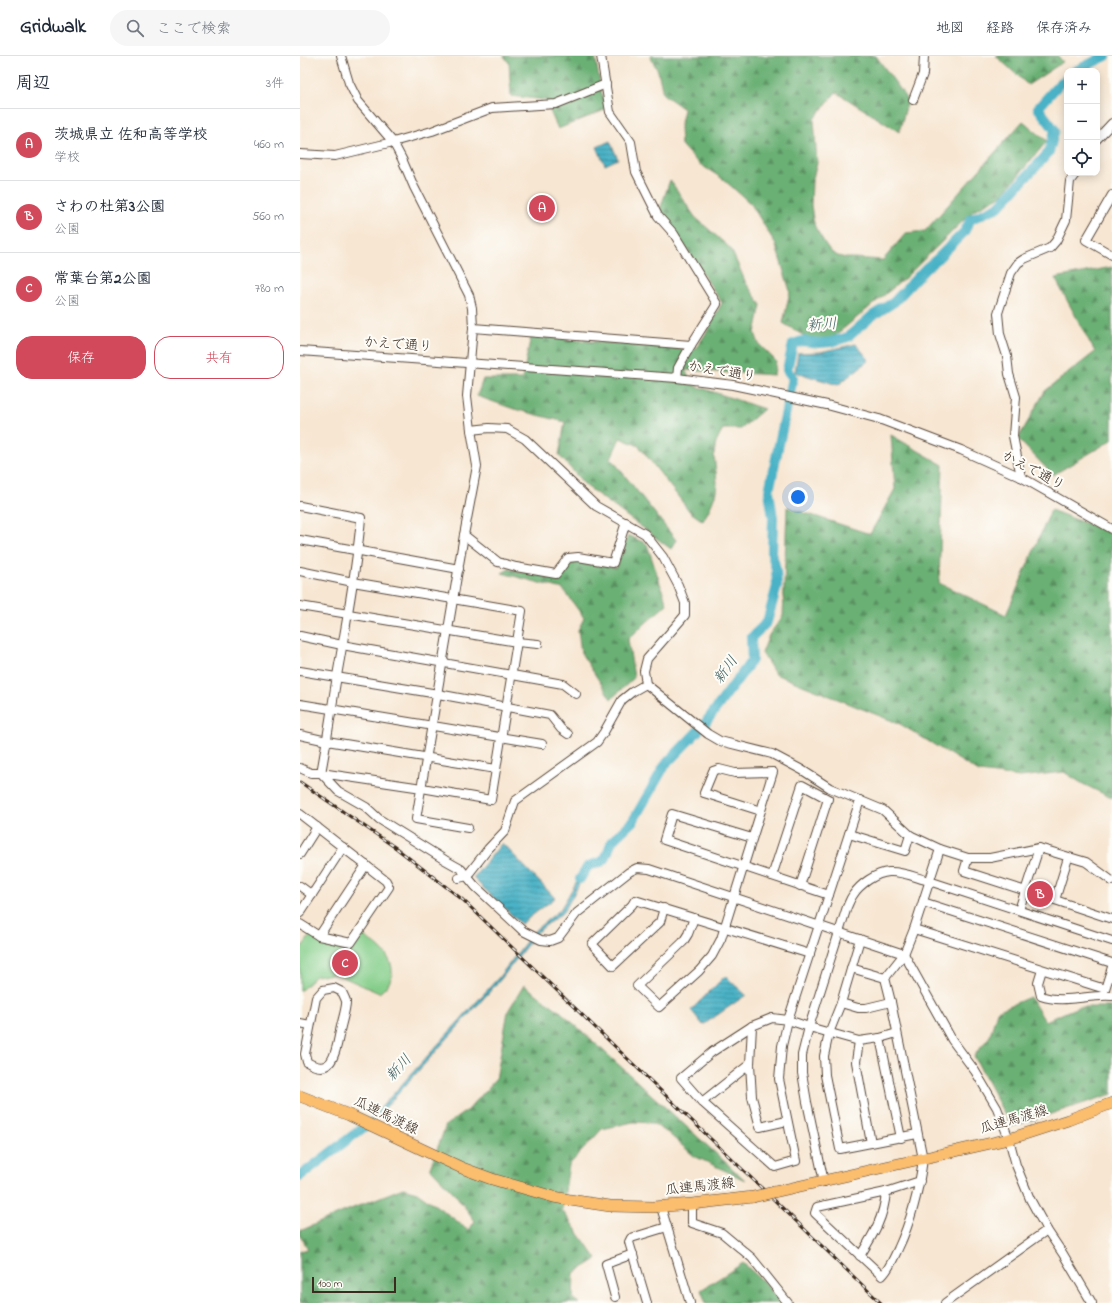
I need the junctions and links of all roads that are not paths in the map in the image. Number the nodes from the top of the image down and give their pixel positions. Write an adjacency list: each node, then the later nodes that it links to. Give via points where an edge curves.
1 (341, 56): 8 (street, via 349,83 358,101)
2 (601, 56): 4 (street)
3 (924, 56): 5 (street, via 923,74)
4 (606, 84): 8 (street, via 556,104 492,108 432,131); 14 (street, via 610,112 631,142 636,172 658,216 674,234 717,304)
5 (913, 100)
6 (1112, 123): 7 (street)
7 (1100, 136)
8 (393, 142): 9 (street, via 335,156); 13 (street, via 470,295)
9 (300, 154)
10 (1074, 176): 19 (street, via 1070,181 1066,220 1056,240 1050,248 1018,263 998,313 1000,334 1016,397 1013,436)
11 (1112, 195): 12 (street, via 1086,240)
12 (1112, 255)
13 (473, 328): 14 (street); 16 (street)
14 (691, 345): 17 (street, via 678,368)
15 (300, 350): 16 (street, かえで通り)
16 (471, 363): 17 (street, かえで通り); 18 (street, via 467,396)
17 (676, 378): 19 (street, かえで通り, via 726,384 832,406 879,419 962,450)
18 (471, 430): 21 (street, via 507,429 525,439 596,506); 23 (street, via 477,466)
19 (1021, 477): 22 (street, かえで通り)
20 (300, 506): 25 (street, via 361,518)
21 (626, 522): 23 (street, via 613,563 578,557 568,558 556,574 498,562); 41 (street, via 645,534 663,557 678,585 686,609 683,617 647,659 644,671)
22 (1112, 529)
23 (464, 535): 26 (street)
24 (300, 540): 25 (street)
25 (359, 551): 26 (street); 28 (street)
26 (459, 569): 29 (street)
27 (300, 571): 28 (street)
28 (353, 582): 29 (street); 31 (street)
29 (453, 600): 32 (street); 34 (street, via 522,611)
30 (300, 606): 31 (street)
31 (347, 614): 32 (street); 36 (street)
32 (448, 631): 34 (street); 37 (street)
33 (300, 636): 36 (street)
34 (517, 642): 35 (street); 39 (street)
35 (538, 644)
36 (342, 645): 37 (street); 40 (street)
37 (443, 663): 39 (street); 42 (street)
38 (300, 671): 40 (street)
39 (511, 675): 43 (street, via 563,684); 45 (street)
40 (337, 678): 42 (street); 46 (street)
41 (646, 684): 58 (street, via 720,741 772,754 830,788); 75 (street, via 622,700 597,742 515,801 505,831)
42 (438, 694): 45 (street); 47 (street)
43 (576, 694)
44 (300, 704): 46 (street)
45 (506, 707): 48 (street, via 550,715); 50 (street)
46 (332, 709): 47 (street); 51 (street)
47 (433, 726): 50 (street); 53 (street)
48 (568, 734)
49 (300, 735): 51 (street)
50 (500, 737): 52 (street); 55 (street)
51 (327, 741): 53 (street); 56 (street)
52 (542, 744)
53 (427, 757): 55 (street); 57 (street)
54 (300, 768): 56 (street, via 311,773)
55 (496, 769): 57 (street, via 491,800)
56 (321, 773): 57 (street); 75 (street, via 338,791 461,869)
57 (422, 788): 62 (street, via 416,819)
58 (860, 800): 63 (street); 64 (street, via 883,810)
59 (761, 811): 59 (street, via 773,772 735,772 719,769 713,771 704,793); 65 (street)
60 (300, 814): 61 (street)
61 (318, 827): 66 (street); 69 (street)
62 (468, 828)
63 (849, 834): 64 (street, via 905,851); 82 (street)
64 (910, 835): 68 (street)
65 (752, 838): 73 (street); 73 (street, via 672,814 664,840)
66 (343, 847): 72 (street); 81 (street)
67 (1039, 848): 70 (street, via 990,858); 71 (street); 80 (street)
68 (940, 849): 70 (street); 76 (street)
69 (300, 854)
70 (968, 858): 80 (street, via 964,871)
71 (1068, 858): 77 (street, via 1086,862); 89 (street, via 1055,900)
72 (366, 865): 95 (street); 95 (street, via 386,881 389,887 360,931 351,944)
73 (743, 867): 74 (street); 83 (street)
74 (772, 876): 79 (street); 79 (street, via 802,785 828,799)
75 (463, 877): 83 (street, via 523,931 541,940 550,941 558,938 578,913 637,868 649,869)
76 (929, 881): 84 (street); 86 (street); 94 (street, via 889,872 869,880 852,896)
77 (1112, 881)
78 (300, 886): 81 (street)
79 (800, 886): 82 (street)
80 (1026, 891): 86 (street)
81 (312, 895): 87 (street)
82 (829, 895): 91 (street)
83 (734, 898): 91 (street); 92 (street)
84 (923, 902): 93 (street); 100 (street)
85 (664, 908): 85 (street, via 635,900 592,944 612,966 660,922); 88 (street)
86 (1019, 910): 97 (street)
87 (300, 913)
88 (694, 918): 92 (street); 92 (street, via 683,942 637,986 660,1006 712,956)
89 (1112, 919)
90 (300, 924): 95 (street)
91 (819, 926): 94 (street); 98 (street)
92 (723, 928): 98 (street)
93 (914, 929): 99 (street); 103 (street)
94 (838, 933): 96 (street); 112 (street)
95 (318, 936)
96 (860, 940): 99 (street); 102 (street)
97 (1112, 941)
98 (810, 954): 108 (street)
99 (904, 954): 104 (street); 124 (street, via 952,1040 975,1071 997,1108)
100 (1112, 963)
101 (1112, 967): 103 (street, via 1105,989)
102 (851, 968): 104 (street); 107 (street)
103 (1042, 970): 105 (street, via 1038,983 1041,996 1048,999)
104 (885, 978): 106 (street)
105 (1112, 996)
106 (891, 1002): 107 (street, via 866,1008); 114 (street)
107 (841, 1003): 113 (street)
108 (788, 1020): 111 (street, via 772,1018); 112 (street); 121 (street, via 782,1046 779,1079)
109 (300, 1023): 110 (street)
110 (310, 1025): 110 (street, via 305,1054 307,1062 322,1068 331,1063 336,1054 346,1001 342,992 334,988 323,990 316,998)
111 (752, 1026): 117 (street); 119 (street, via 712,1052 681,1078)
112 (809, 1027): 113 (street); 128 (street, via 802,1055 802,1073)
113 (829, 1033): 116 (street); 125 (street, via 824,1056 825,1075 840,1149)
114 (897, 1033): 115 (street); 122 (street)
115 (880, 1038): 116 (street); 123 (street)
116 (859, 1041): 125 (street, via 856,1062)
117 (750, 1064): 119 (street); 121 (street, via 752,1097 760,1127)
118 (302, 1097): 131 (main road, 瓜連馬渡線, via 362,1120 448,1162 492,1179 570,1200 610,1206)
119 (702, 1102): 121 (street, via 775,1167 796,1161)
120 (1112, 1103): 124 (main road, 瓜連馬渡線)
121 (787, 1121)
122 (917, 1134): 123 (street); 126 (street)
123 (901, 1138): 125 (street)
124 (1009, 1139): 126 (main road, 瓜連馬渡線); 133 (street, via 1030,1199)
125 (871, 1143)
126 (923, 1159): 127 (street); 128 (main road, 瓜連馬渡線)
127 (920, 1181): 129 (street); 135 (street, via 905,1233 889,1270 882,1276)
128 (824, 1182): 130 (main road, 瓜連馬渡線, bridge, via 753,1197)
129 (886, 1192): 135 (street, via 878,1227); 135 (street, via 817,1207 815,1213)
130 (692, 1204): 131 (main road, 瓜連馬渡線); 139 (street, via 692,1223 722,1232 752,1258)
131 (661, 1207): 132 (street)
132 (667, 1227): 134 (street, via 632,1238 629,1242); 138 (street)
133 (1047, 1230): 140 (street); 141 (street)
134 (632, 1254): 136 (street, via 606,1264); 137 (street)
135 (860, 1256)
136 (615, 1297)
137 (647, 1303)
138 (690, 1303)
139 (788, 1303)
140 (945, 1303)
141 (1092, 1303)

